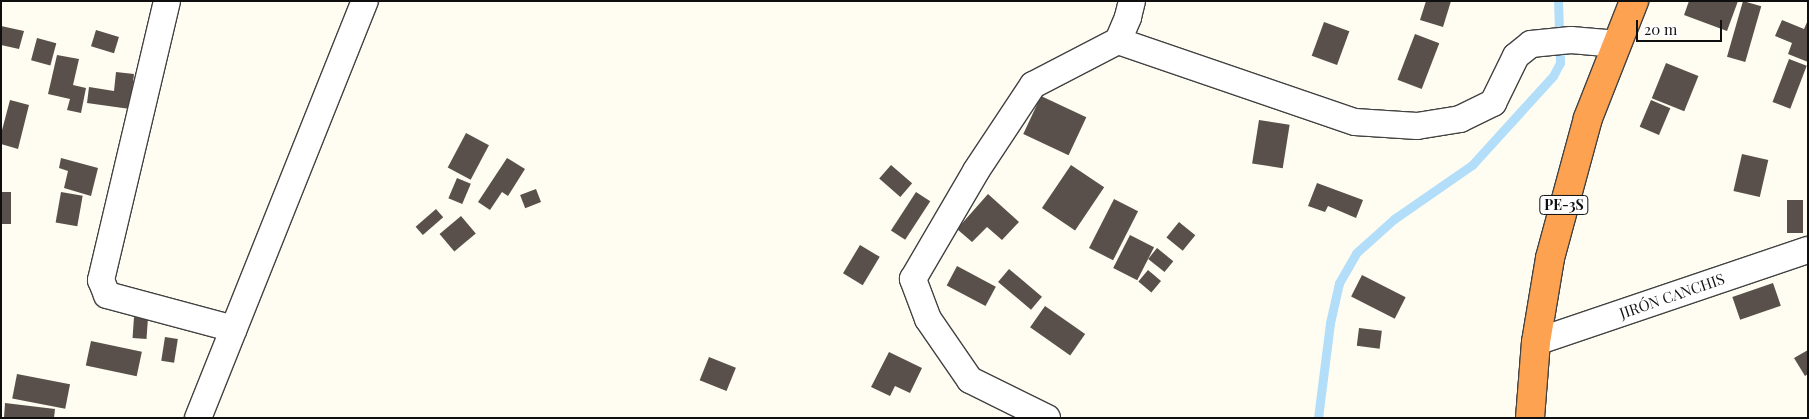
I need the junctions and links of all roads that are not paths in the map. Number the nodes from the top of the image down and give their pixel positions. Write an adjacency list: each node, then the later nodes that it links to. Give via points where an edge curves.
1 (167, 1): 8 (street, via 101,280 107,296)
2 (365, 1): 8 (street)
3 (1132, 1): 5 (street)
4 (1634, 1): 6 (highway, PE-3S)
5 (1118, 41): 6 (street, via 1354,122 1417,126 1460,119 1493,103 1516,56 1531,44 1560,41); 11 (street, via 1033,85 976,171 913,279 928,319 970,380)
6 (1617, 44): 9 (highway, PE-3S, via 1583,137 1550,258)
7 (1808, 250): 9 (street, JIRÓN CANCHIS)
8 (234, 329): 10 (street)
9 (1536, 342): 12 (highway, PE-3S)
10 (198, 418)
11 (1047, 418)
12 (1530, 418)

